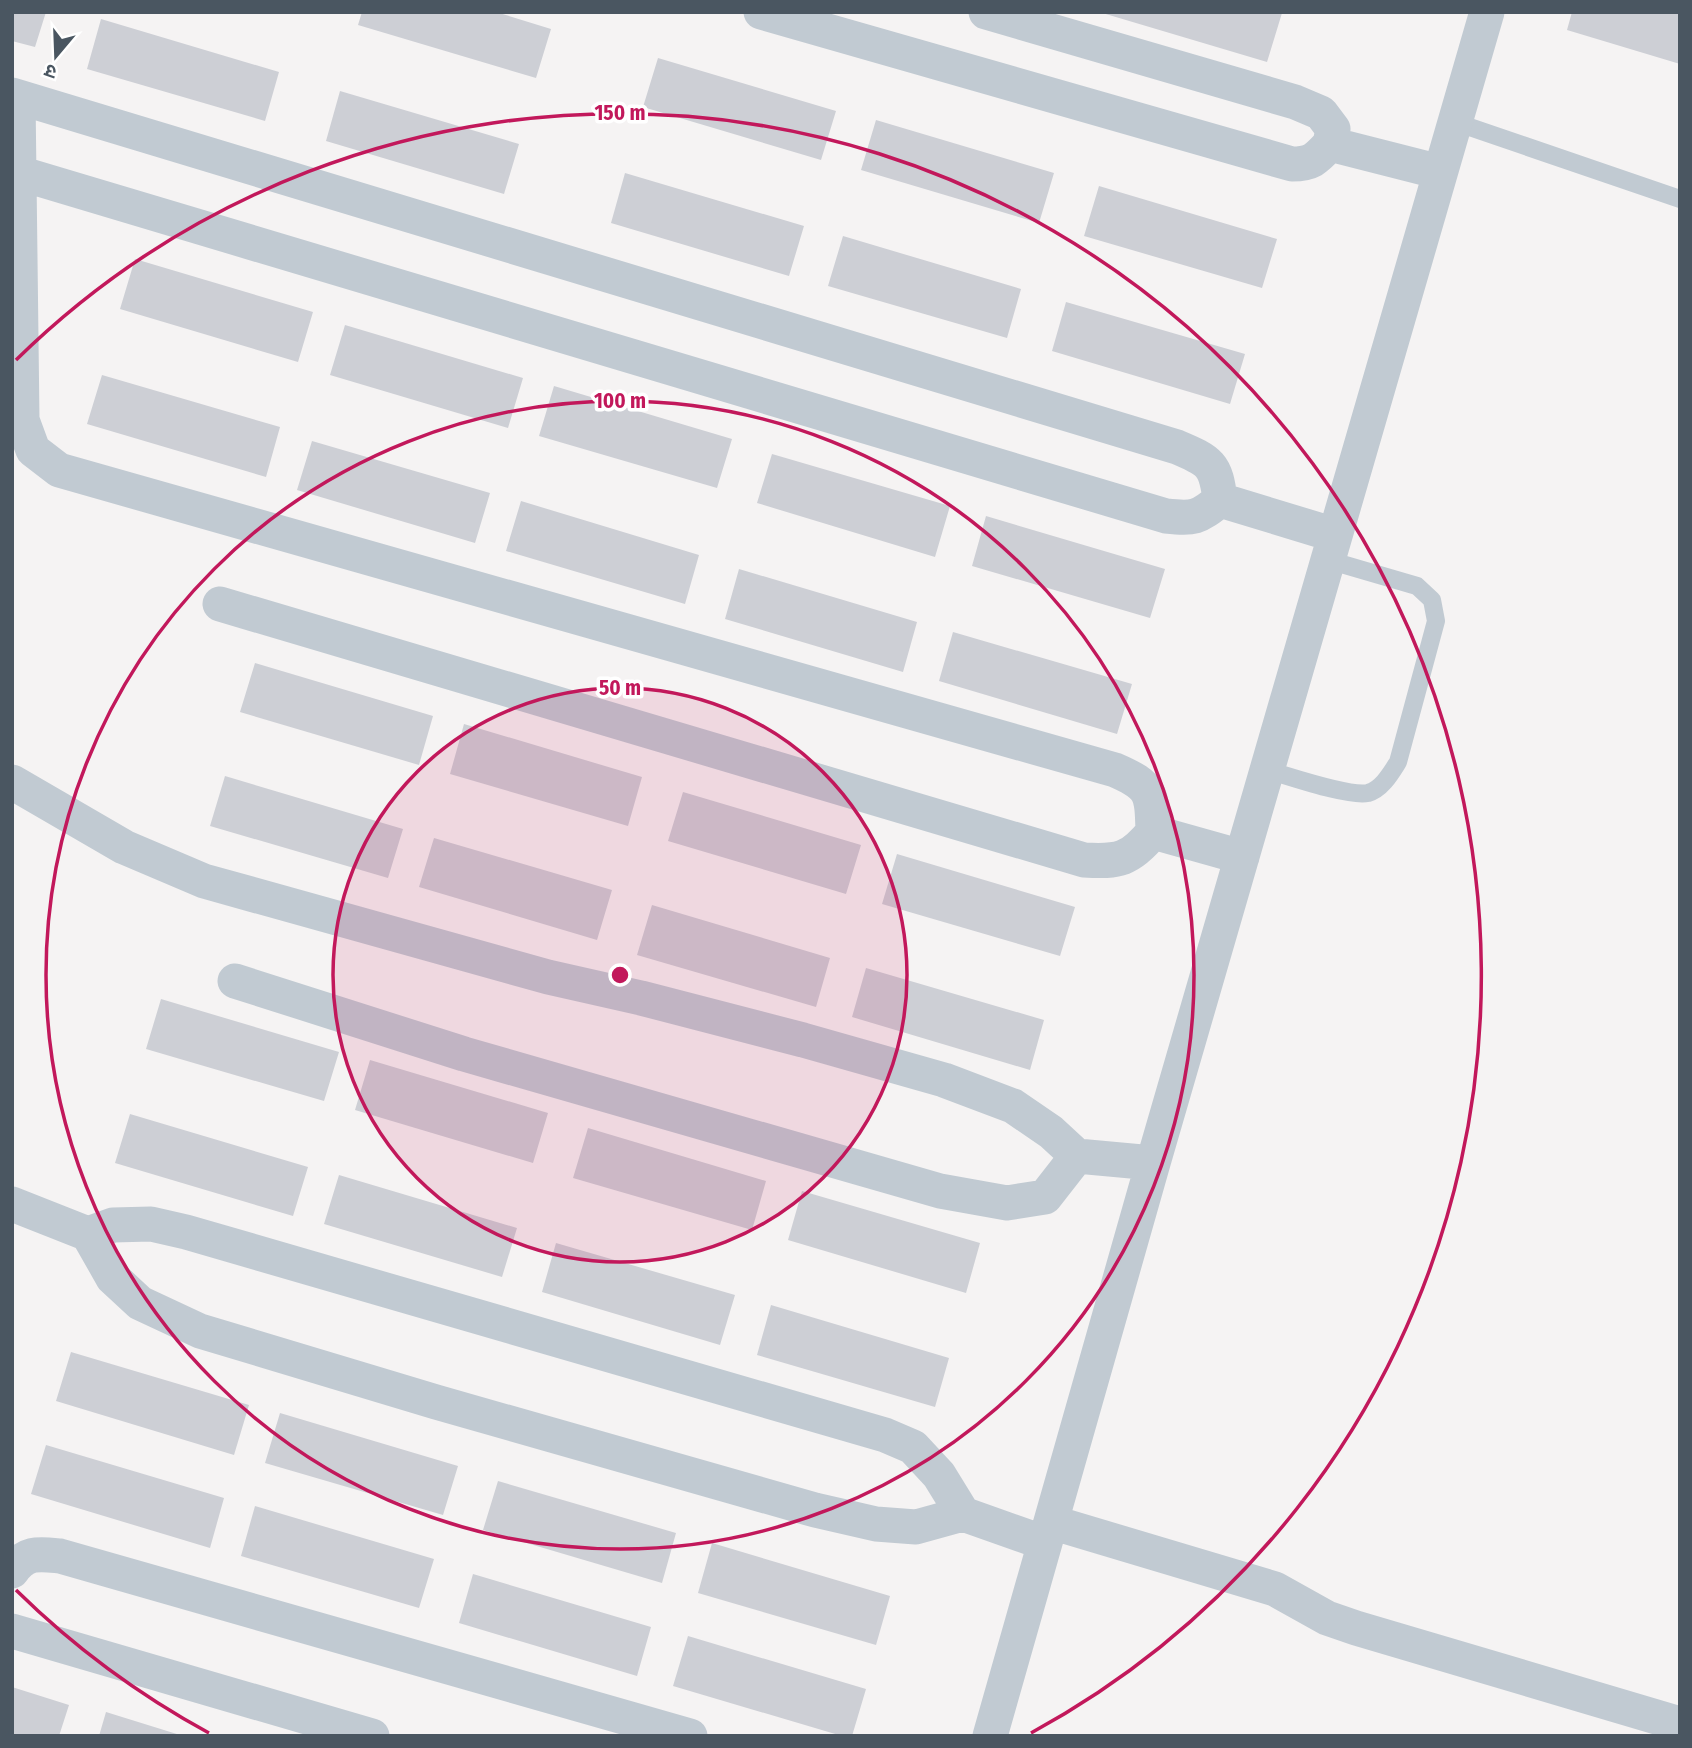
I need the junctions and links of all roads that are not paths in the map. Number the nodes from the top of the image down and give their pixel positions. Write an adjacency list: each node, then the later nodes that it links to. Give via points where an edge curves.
1 (761, 12): 6 (street, via 1292,164 1307,164)
2 (986, 12): 6 (street, via 1295,102 1321,113 1333,129)
3 (1486, 12): 5 (street)
4 (15, 96): 8 (street); 10 (street, via 1177,447 1211,466)
5 (1455, 122): 7 (street); 9 (lane)
6 (1330, 144): 7 (street)
7 (1440, 172): 11 (street)
8 (19, 173): 10 (street, via 1166,516 1188,519); 15 (street, via 22,420 33,450 59,470 1115,770 1148,790)
9 (1680, 199)
10 (1220, 500): 11 (street)
11 (1331, 548): 13 (street); 13 (lane, via 1417,586 1432,600 1436,621 1398,762 1385,782 1370,793 1351,793)
12 (220, 604): 15 (street, via 1084,860 1110,862 1127,857)
13 (1267, 770): 16 (street)
14 (12, 782): 18 (street, via 124,847 204,881 944,1080 1013,1106)
15 (1153, 832): 16 (street)
16 (1242, 857): 19 (street)
17 (235, 981): 18 (street, via 464,1055 940,1191 1007,1202 1045,1197)
18 (1077, 1156): 19 (street)
19 (1153, 1163): 23 (street)
20 (12, 1204): 21 (street)
21 (88, 1234): 22 (street, via 113,1224 152,1224 186,1232 885,1434 913,1447 939,1475); 22 (street, via 113,1278 140,1303 200,1331 827,1513 916,1527)
22 (963, 1514): 23 (street)
23 (1048, 1533): 26 (street, via 1275,1589 1327,1618 1356,1628); 29 (street)
24 (12, 1571): 28 (street, via 35,1554 60,1556)
25 (12, 1631): 27 (street)
26 (1680, 1724)
27 (372, 1736)
28 (690, 1736)
29 (990, 1736)

